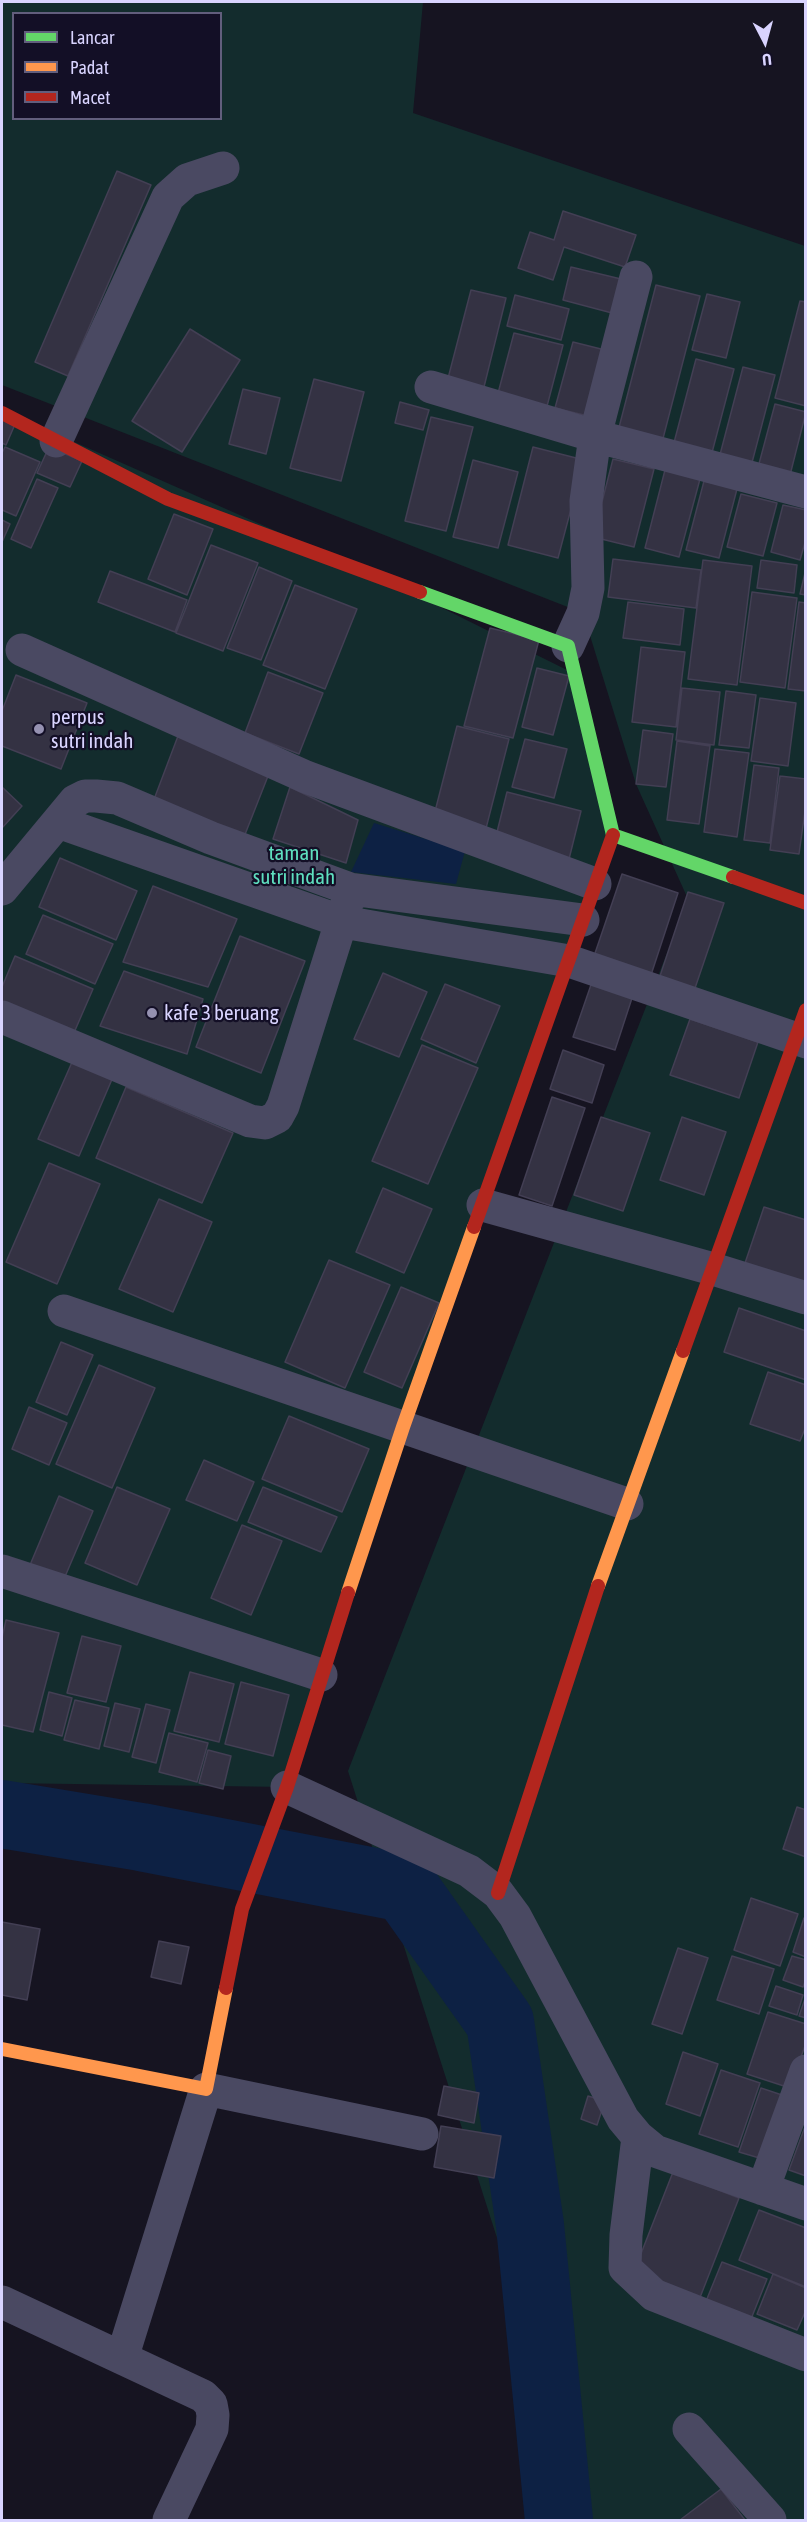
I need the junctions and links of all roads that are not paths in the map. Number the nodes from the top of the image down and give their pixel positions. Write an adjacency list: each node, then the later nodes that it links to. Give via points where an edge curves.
1 (223, 168): 6 (street, via 187,180 168,197)
2 (636, 277): 5 (street)
3 (431, 387): 5 (street)
4 (2, 413): 6 (street)
5 (595, 436): 7 (street); 8 (street, via 586,501 588,588 583,613)
6 (56, 441): 8 (street, via 168,499)
7 (806, 492)
8 (568, 646): 11 (street)
9 (22, 650): 12 (street, via 306,777)
10 (58, 822): 13 (street); 14 (street, via 84,796 117,798 211,838); 17 (street)
11 (613, 835): 12 (street); 15 (street)
12 (596, 884): 16 (street)
13 (2, 889)
14 (350, 889): 16 (street); 17 (street)
15 (806, 903)
16 (583, 920): 18 (street)
17 (343, 922): 18 (street); 19 (street, via 283,1106 277,1117 265,1123 250,1121)
18 (569, 961): 20 (street); 21 (street)
19 (2, 1017)
20 (802, 1030): 22 (street)
21 (483, 1205): 22 (street); 25 (street)
22 (713, 1269): 23 (street); 26 (street)
23 (806, 1298)
24 (64, 1311): 25 (street)
25 (403, 1427): 26 (street); 28 (street)
26 (627, 1504): 30 (street, via 581,1632)
27 (2, 1571): 28 (street)
28 (321, 1675): 29 (street)
29 (287, 1787): 30 (street, via 469,1871); 33 (street, via 242,1909)
30 (498, 1893): 35 (street, via 515,1916 623,2120)
31 (2, 2049): 33 (street)
32 (806, 2071): 36 (street)
33 (206, 2089): 34 (street); 40 (street)
34 (422, 2134)
35 (638, 2137): 36 (street, via 656,2151); 39 (street, via 625,2268 654,2295)
36 (763, 2189): 37 (street)
37 (806, 2204)
38 (2, 2302): 40 (street)
39 (806, 2355)
40 (123, 2358): 42 (street, via 203,2396 211,2404 212,2429)
41 (689, 2429): 43 (street)
42 (169, 2520)
43 (770, 2520)

